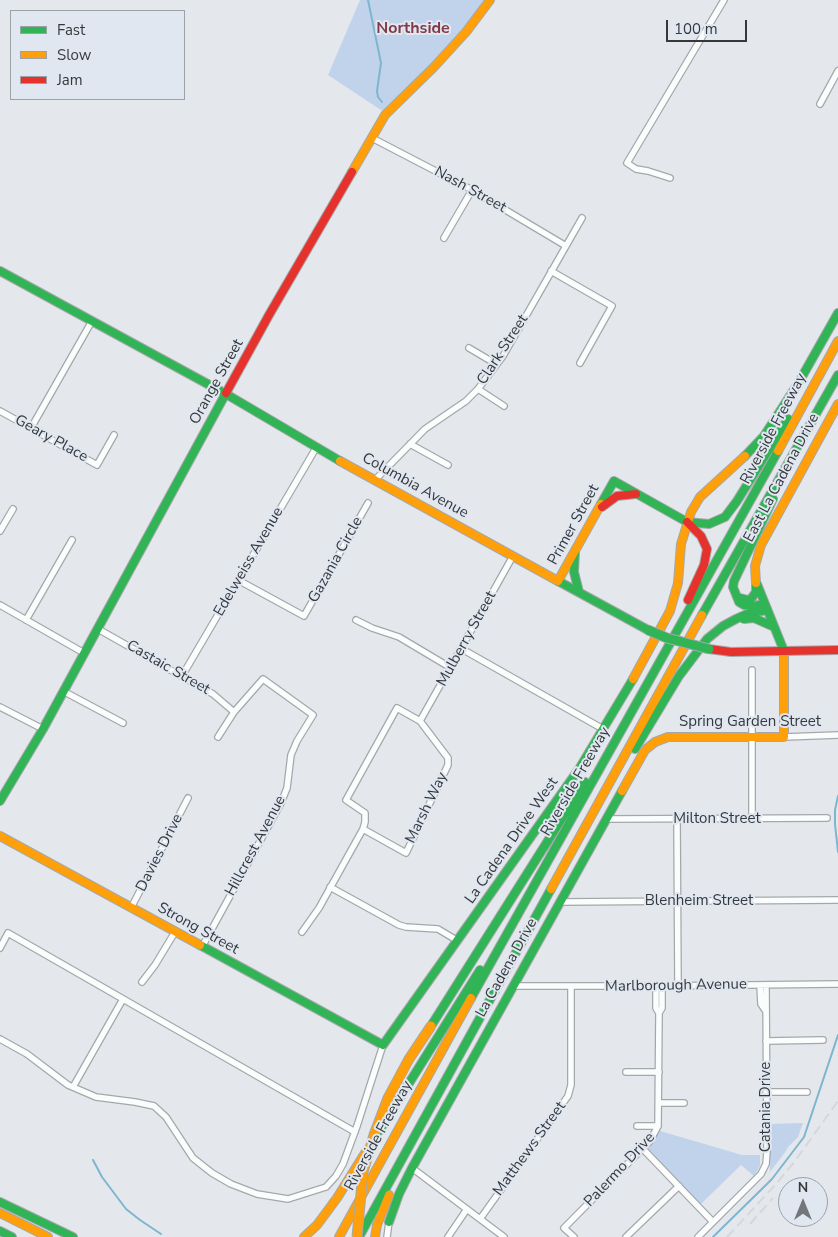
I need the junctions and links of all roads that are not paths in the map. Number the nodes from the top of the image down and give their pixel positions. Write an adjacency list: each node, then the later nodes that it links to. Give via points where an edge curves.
1 (490, 0): 5 (main road, Orange Street, via 466,32 385,115)
2 (724, 0): 6 (street, via 626,163)
3 (838, 71): 4 (street)
4 (820, 104)
5 (372, 138): 7 (street, Nash Street); 22 (main road, Orange Street)
6 (670, 178)
7 (472, 190): 9 (street); 10 (street, Nash Street)
8 (582, 218): 10 (street, Clark Street)
9 (444, 238)
10 (566, 246): 12 (street, Clark Street)
11 (0, 271): 14 (main road, Columbia Avenue)
12 (552, 271): 18 (street, Clark Street); 19 (street, via 612,306)
13 (838, 313): 37 (main road, La Cadena Drive West, via 764,436 700,497)
14 (92, 321): 22 (main road, Columbia Avenue); 26 (street)
15 (838, 341): 17 (main road, Riverside Freeway)
16 (469, 348): 18 (street)
17 (830, 354): 37 (main road, via 821,361 785,424 724,517 709,524); 58 (main road, Riverside Freeway, via 736,530)
18 (496, 364): 21 (street, Clark Street)
19 (580, 364)
20 (838, 375): 31 (main road, Riverside Freeway)
21 (478, 389): 24 (street); 28 (street, Clark Street)
22 (226, 394): 29 (main road, Columbia Avenue); 53 (main road, Orange Street)
23 (838, 404): 44 (main road, East La Cadena Drive, via 760,545 755,566)
24 (504, 406)
25 (0, 411): 26 (street, Geary Place)
26 (31, 428): 27 (street, Geary Place, via 97,465)
27 (114, 435)
28 (410, 444): 30 (street); 32 (street, Clark Street)
29 (316, 448): 32 (main road, Columbia Avenue); 42 (street, Edelweiss Avenue)
30 (448, 465)
31 (779, 478): 46 (main road, via 770,508 734,580); 75 (main road, Riverside Freeway)
32 (375, 480): 41 (main road, Columbia Avenue)
33 (636, 494): 36 (main road, via 617,496); 36 (main road, Primer Street, via 614,481); 37 (main road)
34 (368, 503): 42 (street, Gazania Circle, via 304,616)
35 (13, 509): 38 (street)
36 (598, 510): 40 (main road, Primer Street)
37 (687, 522): 58 (main road, via 705,542 706,558 662,648); 69 (main road, La Cadena Drive West, via 681,544 678,583 670,611)
38 (0, 531)
39 (72, 540): 50 (street)
40 (575, 552): 43 (main road, Primer Street); 45 (main road, via 574,572)
41 (513, 556): 43 (main road, Columbia Avenue); 54 (street, Mulberry Street)
42 (238, 580): 61 (street, Edelweiss Avenue)
43 (558, 582): 45 (main road, Columbia Avenue)
44 (756, 583): 46 (main road, via 754,596 748,600); 48 (main road, East La Cadena Drive)
45 (579, 592): 56 (main road, Columbia Avenue, bridge, via 648,630 674,640 731,652)
46 (734, 592): 48 (main road, via 744,605)
47 (0, 605): 50 (street)
48 (765, 607): 49 (main road); 52 (main road, East La Cadena Drive)
49 (736, 619): 52 (main road, via 754,618); 75 (main road, via 708,639 679,676 635,749)
50 (26, 620): 57 (street)
51 (356, 620): 59 (street, via 398,637)
52 (772, 626): 56 (main road, East La Cadena Drive)
53 (98, 629): 57 (main road, Orange Street); 61 (street, Castaic Street)
54 (462, 649): 59 (street, Mulberry Street); 69 (street)
55 (838, 650): 56 (main road, Columbia Avenue)
56 (784, 651): 71 (main road)
57 (84, 653): 62 (main road, Orange Street)
58 (658, 663): 63 (main road, Riverside Freeway)
59 (451, 668): 66 (street, Mulberry Street)
60 (752, 670): 70 (street)
61 (182, 676): 65 (street, Castaic Street, via 213,694)
62 (64, 692): 67 (street); 68 (main road, Orange Street)
63 (638, 702): 84 (main road, Riverside Freeway); 134 (main road, bridge, via 524,876 388,1098 363,1172 357,1217)
64 (0, 707): 68 (street)
65 (234, 712): 73 (street); 93 (street, Hillcrest Avenue, via 263,679 313,715 291,755 287,788 281,803)
66 (420, 721): 82 (street, Marsh Way, via 397,708 346,800 365,813); 82 (street, Marsh Way, via 448,758 448,765 406,853)
67 (123, 723)
68 (43, 729): 77 (main road, Orange Street)
69 (603, 730): 92 (main road, La Cadena Drive West)
70 (752, 736): 71 (main road, Spring Garden Street); 74 (main road, Spring Garden Street); 78 (street)
71 (784, 736): 72 (street, Spring Garden Street)
72 (838, 736)
73 (218, 737)
74 (663, 738): 80 (main road, La Cadena Drive, via 645,750)
75 (614, 775): 116 (main road, Riverside Freeway)
76 (188, 798): 89 (street, Davies Drive)
77 (0, 801)
78 (752, 818): 79 (street, Milton Street); 81 (street, Milton Street)
79 (828, 818)
80 (607, 819): 81 (street, Milton Street); 87 (main road, La Cadena Drive)
81 (677, 819): 88 (street)
82 (363, 829): 85 (street)
83 (0, 836): 89 (main road, Strong Street)
84 (532, 886): 132 (main road, via 350,1179 317,1225); 133 (main road, Riverside Freeway)
85 (330, 888): 91 (street); 92 (street, via 399,925 438,929)
86 (838, 900): 88 (street, Blenheim Street)
87 (560, 902): 88 (street, Blenheim Street); 98 (main road, La Cadena Drive)
88 (677, 902): 100 (street)
89 (131, 908): 90 (main road, Strong Street)
90 (175, 932): 93 (main road, Strong Street); 95 (street)
91 (302, 932)
92 (458, 941): 106 (main road, La Cadena Drive West)
93 (202, 947): 106 (main road, Strong Street)
94 (0, 948): 102 (street, via 8,934)
95 (142, 982)
96 (838, 984): 97 (street, Marlborough Avenue)
97 (763, 985): 100 (street, Marlborough Avenue); 104 (street, Catania Drive)
98 (513, 986): 101 (street, Marlborough Avenue); 119 (main road, La Cadena Drive)
99 (659, 986): 100 (street, Marlborough Avenue); 101 (street, Marlborough Avenue); 108 (street, Palermo Drive, via 662,1008 659,1014)
100 (678, 986)
101 (571, 987): 124 (street, Matthews Street, via 571,1085 568,1096)
102 (123, 999): 109 (street); 117 (street)
103 (0, 1039): 109 (street)
104 (766, 1040): 105 (street); 110 (street, Catania Drive)
105 (823, 1040)
106 (383, 1045): 117 (street)
107 (626, 1072): 108 (street)
108 (659, 1072): 112 (street, Palermo Drive)
109 (73, 1087): 117 (street, via 96,1097 154,1106 166,1116 193,1158 212,1173 257,1194 288,1199 326,1187 343,1164)
110 (766, 1092): 111 (street); 126 (street, Catania Drive, via 766,1164 761,1174)
111 (807, 1092)
112 (659, 1103): 113 (street); 115 (street, Palermo Drive)
113 (684, 1103)
114 (637, 1126): 115 (street)
115 (658, 1126): 118 (street, Palermo Drive)
116 (420, 1128): 134 (main road, Riverside Freeway); 135 (main road, via 385,1202)
117 (355, 1132)
118 (643, 1149): 120 (street); 139 (street, Palermo Drive, via 564,1228)
119 (412, 1168): 122 (street); 125 (main road, La Cadena Drive)
120 (678, 1186): 126 (street); 140 (street)
121 (0, 1202): 128 (main road)
122 (467, 1208): 124 (street); 137 (street)
123 (0, 1213): 131 (main road)
124 (480, 1219): 138 (street)
125 (389, 1222): 136 (street)
126 (713, 1222): 141 (street, Catania Drive)
127 (0, 1232): 129 (main road); 130 (main road)
128 (72, 1236)
129 (7, 1237)
130 (12, 1237)
131 (48, 1237)
132 (304, 1237)
133 (339, 1237)
134 (358, 1237)
135 (375, 1237)
136 (387, 1237)
137 (448, 1237)
138 (504, 1237)
139 (574, 1237)
140 (626, 1237)
141 (698, 1237)

